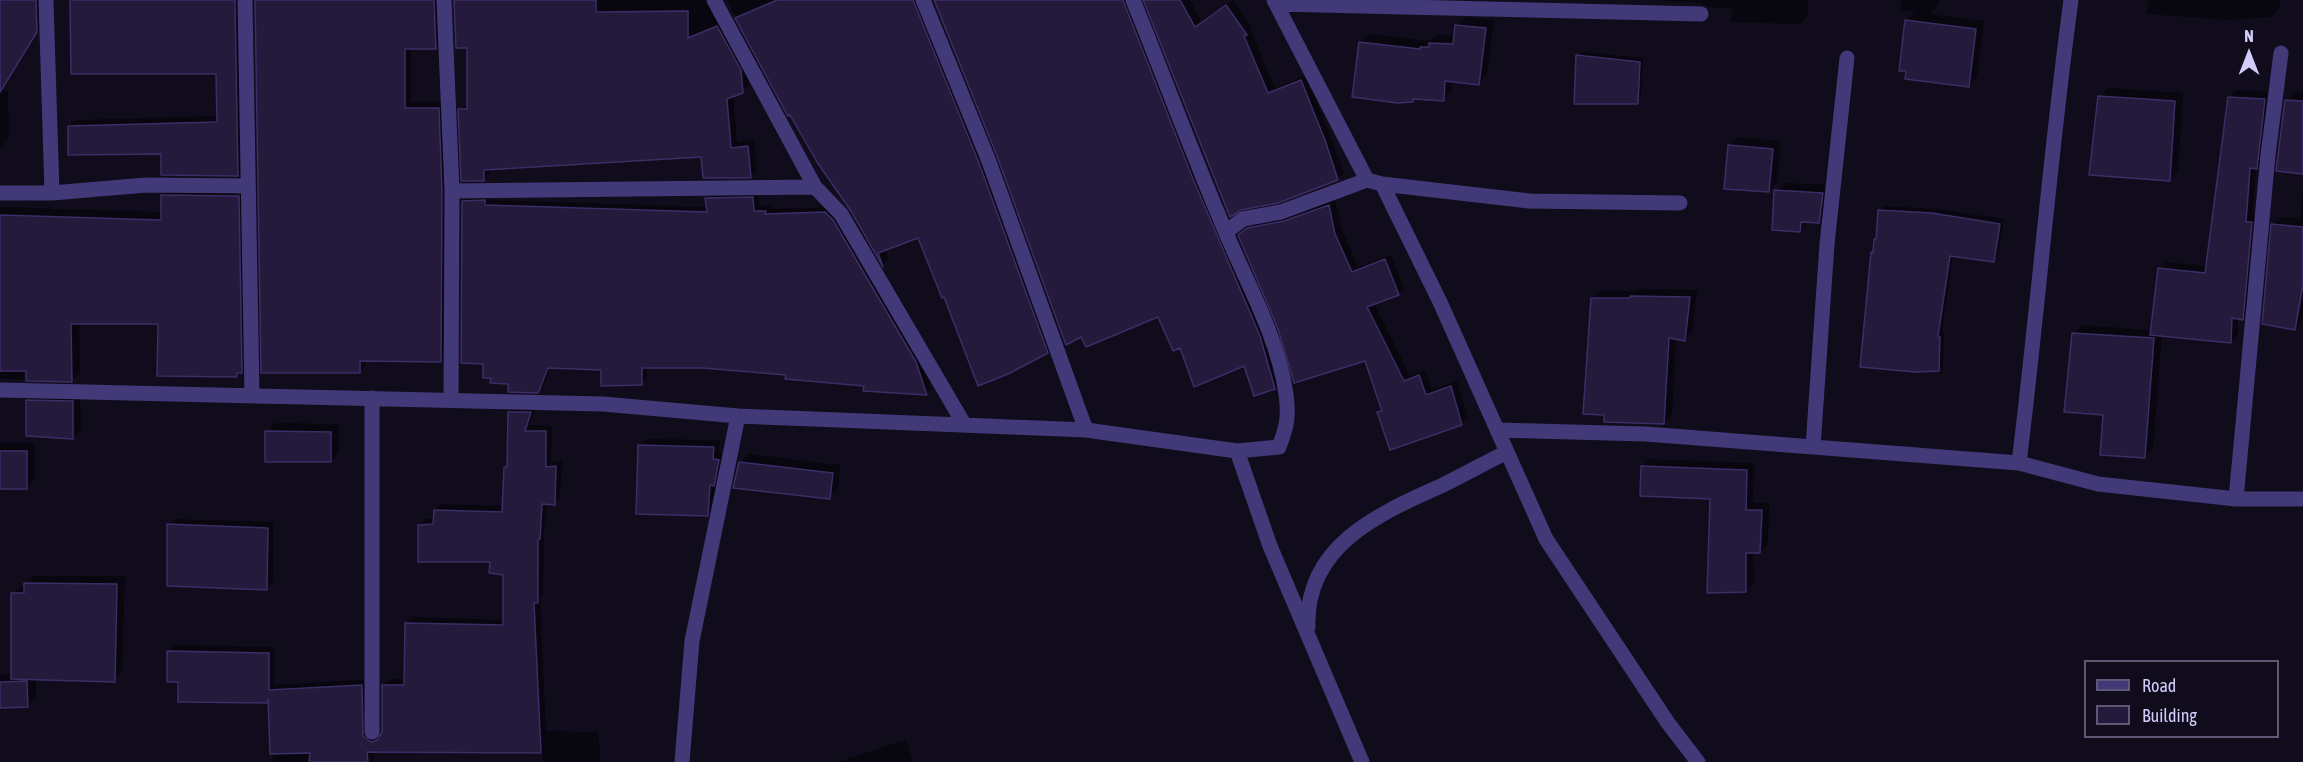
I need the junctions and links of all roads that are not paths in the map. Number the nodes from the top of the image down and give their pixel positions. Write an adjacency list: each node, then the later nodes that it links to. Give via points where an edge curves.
1 (46, 0): 17 (street)
2 (245, 0): 13 (street)
3 (444, 0): 15 (street)
4 (714, 0): 14 (street)
5 (923, 0): 26 (street, via 988,159)
6 (1133, 0): 19 (street)
7 (2071, 0): 31 (street)
8 (1275, 2): 9 (street); 12 (street)
9 (1701, 14)
10 (2281, 53): 32 (street)
11 (1847, 58): 28 (street, via 1827,244)
12 (1374, 182): 18 (street, via 1529,201); 19 (street, via 1281,212 1243,219); 27 (street, via 1440,302)
13 (247, 186): 17 (street, via 146,185); 21 (street)
14 (815, 187): 15 (street); 25 (street, via 841,214)
15 (452, 191): 23 (street)
16 (0, 193): 17 (street)
17 (52, 193)
18 (1680, 203)
19 (1226, 232): 29 (street, via 1257,301 1279,365 1288,422 1279,447)
20 (0, 390): 21 (street)
21 (252, 396): 22 (street)
22 (372, 399): 23 (street); 35 (street)
23 (451, 400): 24 (street, via 603,404)
24 (738, 416): 25 (street); 36 (street, via 692,641)
25 (964, 424): 26 (street)
26 (1086, 430): 29 (street)
27 (1497, 430): 28 (street, via 1646,434); 30 (street)
28 (1813, 447): 31 (street)
29 (1237, 451): 34 (street, via 1270,546)
30 (1507, 452): 34 (street, via 1399,504 1357,529 1328,558 1314,584 1307,609); 38 (street, via 1546,539)
31 (2019, 463): 32 (street, via 2098,484)
32 (2236, 499): 33 (street)
33 (2303, 499)
34 (1309, 636): 37 (street)
35 (372, 732)
36 (682, 762)
37 (1362, 762)
38 (1698, 762)

